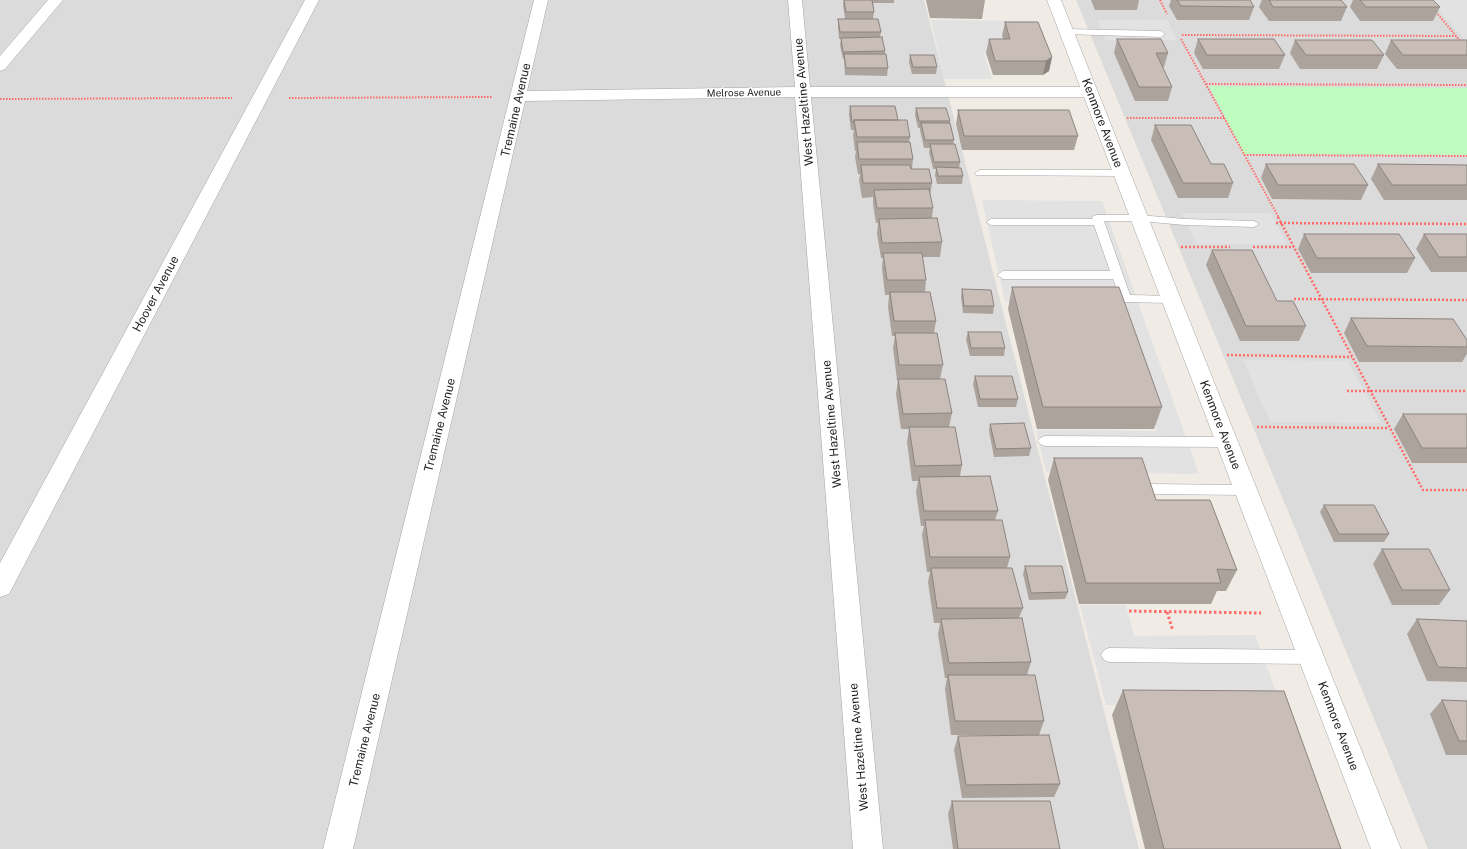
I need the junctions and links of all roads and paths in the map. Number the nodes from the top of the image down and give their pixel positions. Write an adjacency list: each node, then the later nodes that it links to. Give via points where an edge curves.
1 (56, 0): 13 (street)
2 (312, 0): 50 (street, Hoover Avenue)
3 (541, 0): 18 (street, Tremaine Avenue)
4 (795, 0): 16 (street, West Hazeltine Avenue)
5 (1054, 0): 9 (street, Kenmore Avenue)
6 (1160, 0): 8 (path)
7 (1434, 10): 11 (path)
8 (1170, 18)
9 (1067, 32): 10 (lane); 17 (street, Kenmore Avenue)
10 (1160, 34)
11 (1457, 36): 12 (path); 14 (path, via 1179,35)
12 (1462, 42)
13 (0, 66)
14 (1205, 84): 15 (path); 20 (path)
15 (1467, 85)
16 (804, 92): 17 (street, Melrose Avenue); 18 (street, Melrose Avenue); 58 (street, West Hazeltine Avenue)
17 (1090, 92): 24 (street, Kenmore Avenue)
18 (518, 96): 57 (street, Tremaine Avenue)
19 (1127, 118): 20 (path)
20 (1224, 118): 21 (path)
21 (1244, 155): 22 (path); 29 (path)
22 (1467, 156)
23 (980, 173): 24 (lane)
24 (1122, 173): 25 (street, Kenmore Avenue)
25 (1139, 218): 27 (lane, via 1097,218); 30 (lane); 34 (street, Kenmore Avenue)
26 (991, 222): 27 (lane)
27 (1098, 222): 33 (lane)
28 (1277, 222): 29 (path)
29 (1281, 222): 31 (path); 36 (path)
30 (1254, 224)
31 (1467, 224)
32 (1003, 275): 33 (lane)
33 (1117, 275): 34 (lane, via 1126,299)
34 (1171, 299): 46 (street, Kenmore Avenue)
35 (1294, 299): 36 (path)
36 (1322, 299): 37 (path); 39 (path)
37 (1467, 300)
38 (1227, 355): 39 (path)
39 (1352, 357): 41 (path)
40 (1347, 391): 41 (path)
41 (1370, 391): 42 (path); 44 (path)
42 (1467, 391)
43 (1257, 428): 44 (path)
44 (1389, 428): 49 (path, via 1423,490)
45 (1045, 441): 46 (lane)
46 (1227, 442): 48 (street, Kenmore Avenue)
47 (1147, 489): 48 (lane)
48 (1245, 490): 56 (street, Kenmore Avenue)
49 (1467, 490)
50 (0, 587)
51 (1129, 612): 52 (path)
52 (1167, 612): 53 (path); 54 (path)
53 (1262, 613)
54 (1174, 634)
55 (1109, 655): 56 (lane)
56 (1311, 657): 59 (street, Kenmore Avenue)
57 (338, 849)
58 (868, 849)
59 (1386, 849)

